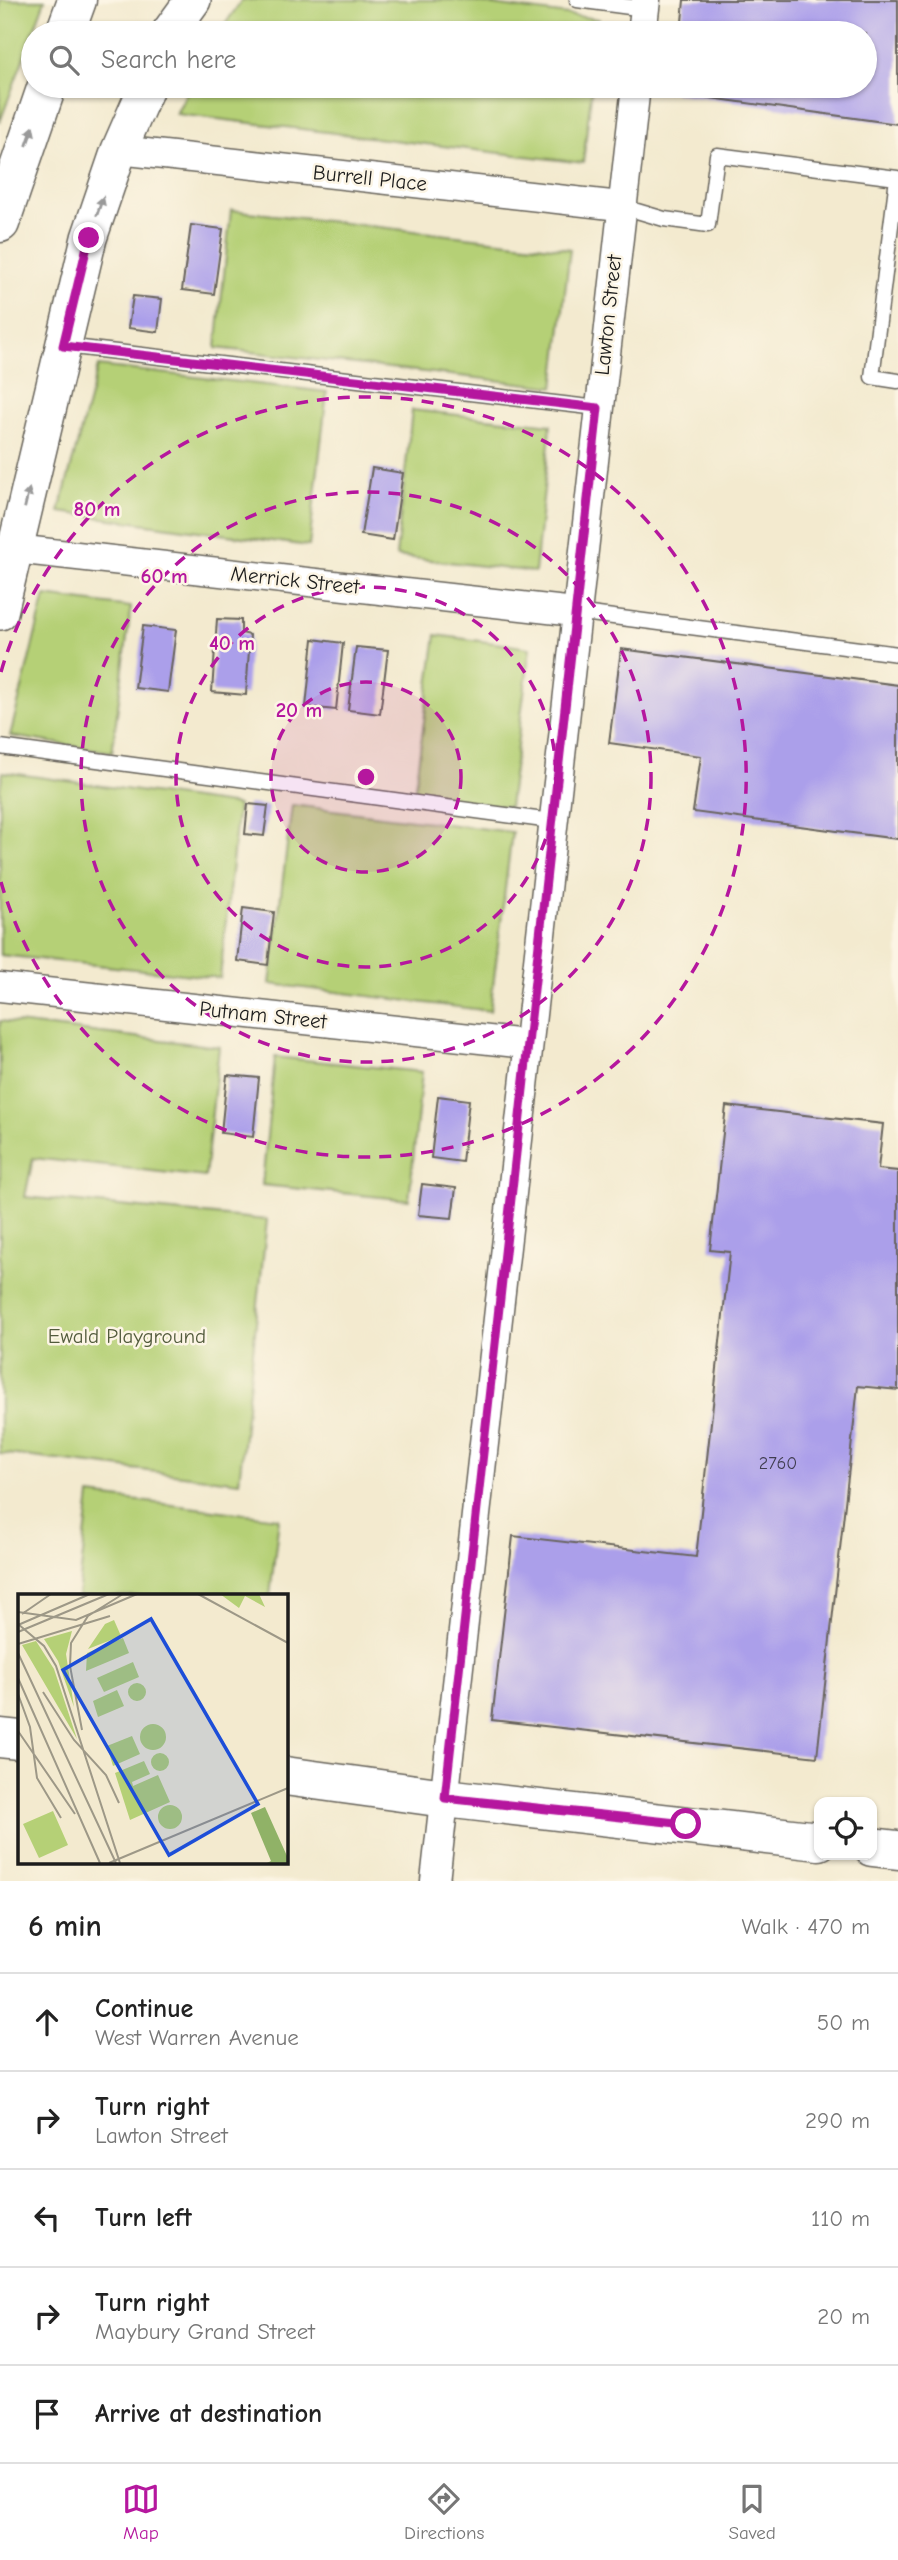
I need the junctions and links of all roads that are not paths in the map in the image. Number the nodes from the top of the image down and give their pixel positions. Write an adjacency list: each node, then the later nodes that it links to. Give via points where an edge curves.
1 (77, 0): 5 (main road)
2 (193, 0): 6 (street)
3 (577, 0): 4 (lane)
4 (645, 14)
5 (69, 21)
6 (178, 21)
7 (43, 98): 12 (main road, one-way to 7)
8 (142, 98): 10 (street)
9 (634, 98): 11 (street, Lawton Street)
10 (119, 150): 11 (street, Burrell Place); 13 (street, one-way to 10, via 89,238)
11 (620, 206): 14 (lane, via 708,225 717,155 897,177 873,377); 15 (street, Lawton Street)
12 (0, 223)
13 (63, 346): 15 (lane); 16 (street, one-way to 13)
14 (898, 381)
15 (598, 408): 18 (street, Lawton Street)
16 (15, 549): 17 (street); 18 (street, Merrick Street)
17 (0, 612)
18 (575, 612): 19 (lane); 21 (street, Lawton Street)
19 (898, 654)
20 (0, 747): 21 (lane)
21 (551, 821): 23 (street, Lawton Street)
22 (0, 987): 23 (street, Putnam Street)
23 (526, 1044): 27 (street, Lawton Street)
24 (0, 1738): 25 (main road)
25 (18, 1740)
26 (287, 1776): 27 (main road)
27 (445, 1798): 28 (main road); 31 (street, Lawton Street)
28 (814, 1840)
29 (877, 1848): 30 (main road)
30 (898, 1850)
31 (435, 1881)

